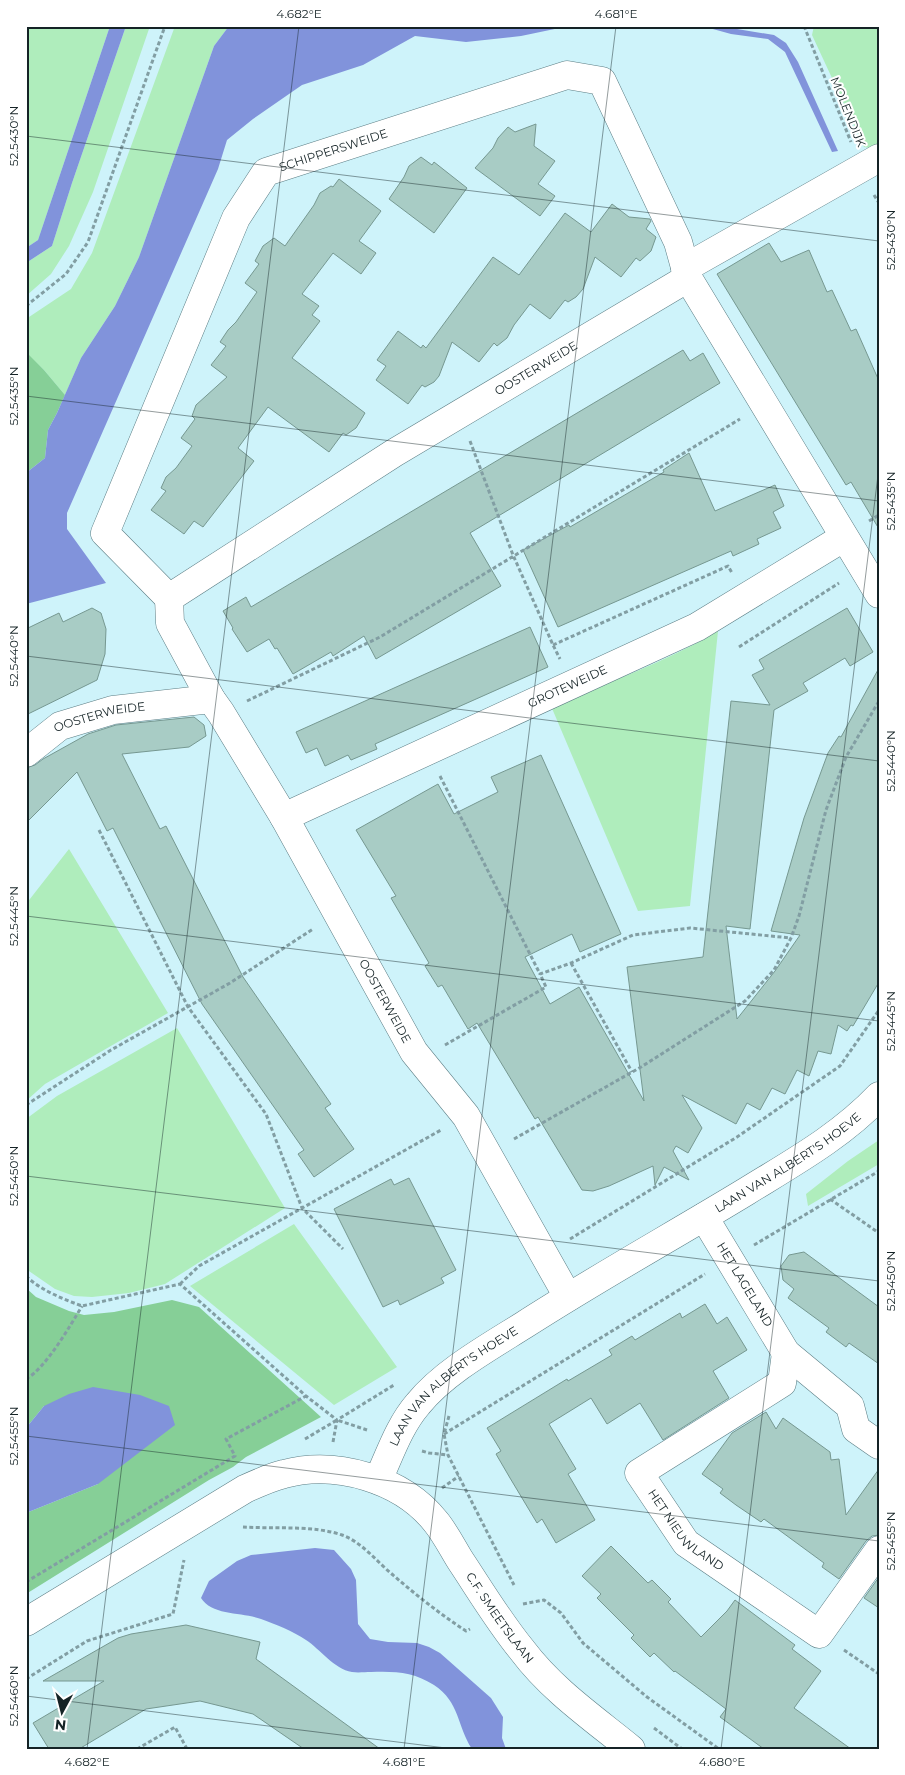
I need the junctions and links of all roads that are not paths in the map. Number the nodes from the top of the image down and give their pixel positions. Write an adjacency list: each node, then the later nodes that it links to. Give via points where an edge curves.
1 (870, 163): 2 (street, OOSTERWEIDE)
2 (686, 273): 3 (street); 5 (street, OOSTERWEIDE, via 394,453); 5 (street, SCHIPPERSWEIDE, via 678,242 602,81 567,76 266,172 236,218 105,533)
3 (844, 538): 4 (street); 8 (street, GROTEWEIDE, via 697,627)
4 (879, 594)
5 (169, 598): 6 (street, OOSTERWEIDE, via 170,623)
6 (216, 706): 7 (street, OOSTERWEIDE, via 113,710 60,726); 8 (street, OOSTERWEIDE)
7 (26, 753)
8 (284, 817): 11 (street, OOSTERWEIDE, via 414,1052 466,1116)
9 (879, 1096): 10 (street, LAAN VAN ALBERT'S HOEVE, via 856,1119 817,1148)
10 (704, 1217): 11 (street, LAAN VAN ALBERT'S HOEVE); 12 (street, HET LAGELAND)
11 (568, 1297): 14 (street, LAAN VAN ALBERT'S HOEVE, via 467,1361 419,1402 406,1419)
12 (786, 1353): 13 (street, HET LAGELAND, via 850,1406 856,1429); 15 (street, HET NIEUWLAND, via 782,1383 639,1473 686,1543 819,1634)
13 (879, 1445)
14 (378, 1480): 16 (street, via 328,1470 285,1474 261,1482); 17 (street, C.F. SMEETSLAAN, via 418,1504 435,1521 498,1618 541,1673 574,1704)
15 (879, 1550)
16 (26, 1622)
17 (632, 1749)

